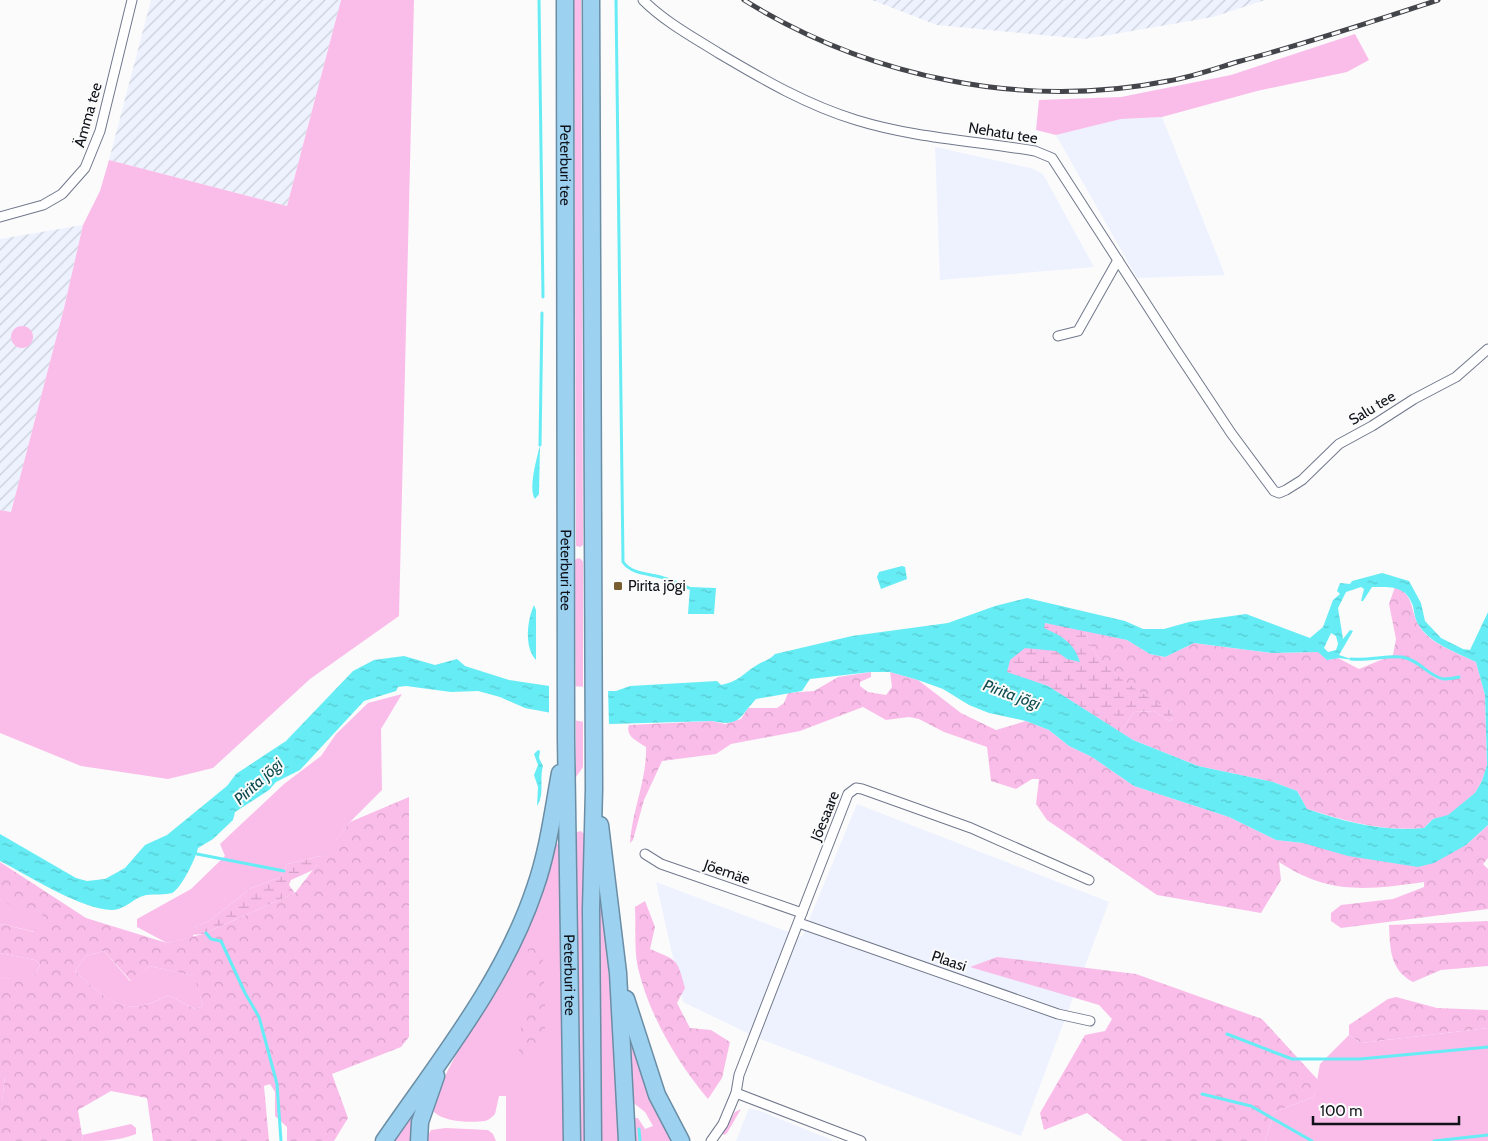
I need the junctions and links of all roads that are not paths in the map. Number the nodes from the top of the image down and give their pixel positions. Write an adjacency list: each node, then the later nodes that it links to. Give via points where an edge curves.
1 (132, 0): 7 (street, Ämma tee, via 100,132 85,168 62,194 44,205)
2 (558, 0): 6 (highway)
3 (565, 0): 6 (highway, Peterburi tee)
4 (590, 0): 13 (highway, Peterburi tee)
5 (643, 0): 8 (street, Nehatu tee, via 662,17 727,58 818,107 882,127 1044,153 1052,158)
6 (565, 46): 12 (highway, Peterburi tee)
7 (0, 217)
8 (1118, 260): 9 (street, via 1078,331); 11 (street, Nehatu tee, via 1231,433)
9 (1058, 336)
10 (1488, 349): 11 (street, Salu tee, via 1456,377 1339,444 1302,480 1280,493)
11 (1274, 491)
12 (566, 739): 20 (highway, via 536,887 502,963); 24 (highway, Peterburi tee)
13 (594, 789): 18 (highway, via 606,858); 25 (highway, Peterburi tee, via 591,910)
14 (645, 854): 16 (street, Jõemäe, via 661,864)
15 (1090, 880): 16 (street, Jõesaare, via 971,828 856,788 848,794)
16 (802, 913): 17 (street, Jõesaare)
17 (799, 923): 19 (street, Plaasi, via 1058,1014); 21 (street, Jõesaare, via 739,1075)
18 (618, 973): 26 (highway); 27 (highway, via 657,1095)
19 (1090, 1021)
20 (448, 1049): 22 (highway); 23 (highway, via 423,1113)
21 (736, 1093): 28 (street, Jõesaare, via 723,1124); 29 (street)
22 (384, 1141)
23 (419, 1141)
24 (572, 1141)
25 (593, 1141)
26 (627, 1141)
27 (681, 1141)
28 (711, 1141)
29 (861, 1141)

